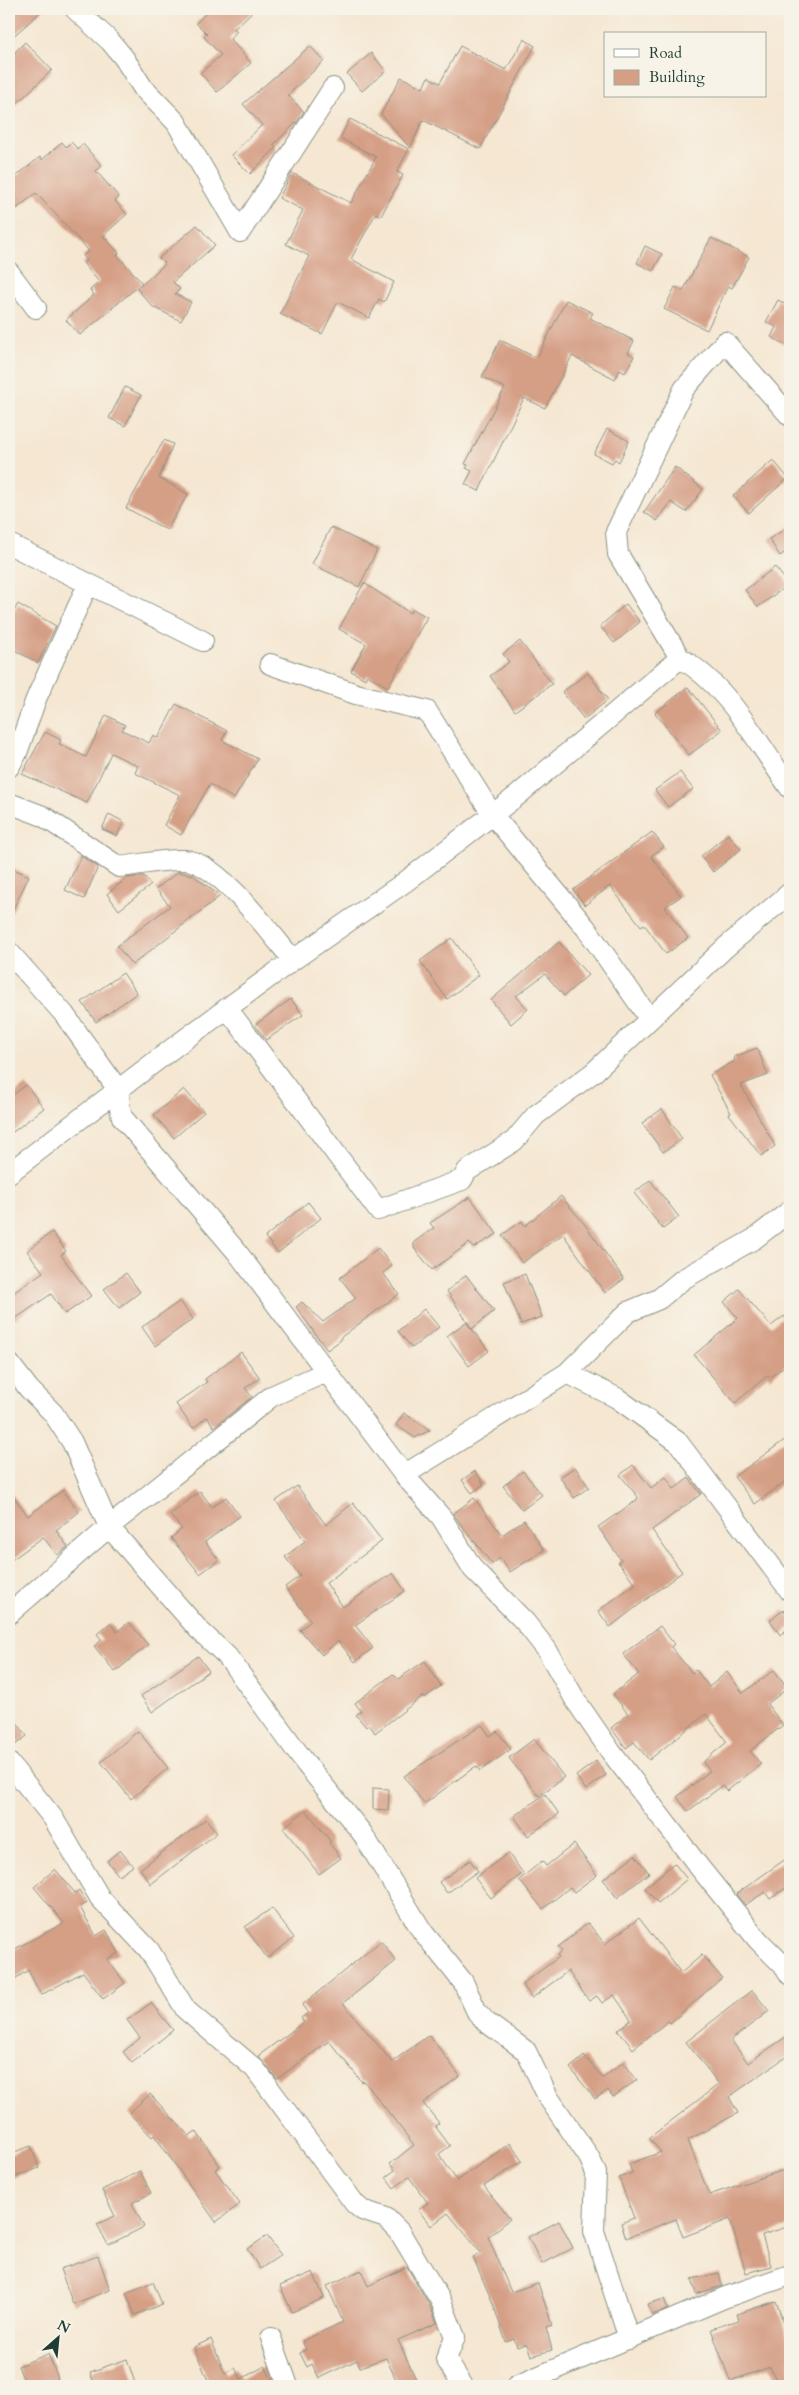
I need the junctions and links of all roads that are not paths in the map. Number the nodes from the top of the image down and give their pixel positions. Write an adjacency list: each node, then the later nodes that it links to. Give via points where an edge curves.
1 (75, 9): 2 (street, via 110,42 143,88 176,122 240,232)
2 (333, 88)
3 (9, 272): 4 (street)
4 (36, 308)
5 (790, 416): 9 (street, via 725,342 684,389 616,532 618,554)
6 (9, 544): 7 (street)
7 (88, 584): 8 (street); 11 (street, via 36,699 18,753)
8 (203, 641)
9 (680, 658): 12 (street, via 695,666 717,686); 14 (street)
10 (270, 664): 14 (street, via 356,694 427,711)
11 (9, 767)
12 (790, 788)
13 (9, 802): 17 (street, via 43,816 118,867 185,859 209,870 240,897)
14 (492, 814): 17 (street, via 405,882); 19 (street, via 586,928)
15 (790, 893): 19 (street)
16 (9, 952): 20 (street, via 64,1014)
17 (292, 960): 18 (street)
18 (227, 1008): 19 (street, via 378,1210 462,1180 467,1170 514,1141 536,1115 594,1072); 20 (street)
19 (649, 1018)
20 (119, 1090): 21 (street); 22 (street)
21 (92, 1111): 22 (street); 23 (street)
22 (122, 1117): 28 (street, via 237,1252)
23 (9, 1173)
24 (790, 1211): 26 (street)
25 (790, 1228): 26 (street)
26 (754, 1239): 29 (street, via 683,1280 660,1299 628,1312)
27 (9, 1363): 31 (street, via 53,1413 72,1442)
28 (326, 1372): 30 (street); 31 (street, via 272,1396)
29 (567, 1373): 30 (street); 32 (street, via 617,1398 678,1442)
30 (404, 1475): 35 (street, via 442,1518 473,1569 547,1650 576,1701 611,1752 706,1876)
31 (109, 1527): 33 (street); 38 (street, via 199,1630 227,1656 306,1764 362,1833 422,1931 463,1982 477,2012 526,2051 548,2097 589,2157 596,2173 594,2231)
32 (790, 1591)
33 (9, 1614)
34 (9, 1763): 40 (street, via 53,1818 100,1898 148,1950 186,2010 255,2069 356,2204 362,2210 386,2218 399,2231 441,2301 455,2338 446,2359)
35 (790, 1975)
36 (787, 2281): 38 (street, via 726,2297)
37 (271, 2338): 39 (street)
38 (629, 2339): 41 (street)
39 (288, 2386)
40 (463, 2386)
41 (516, 2386)

